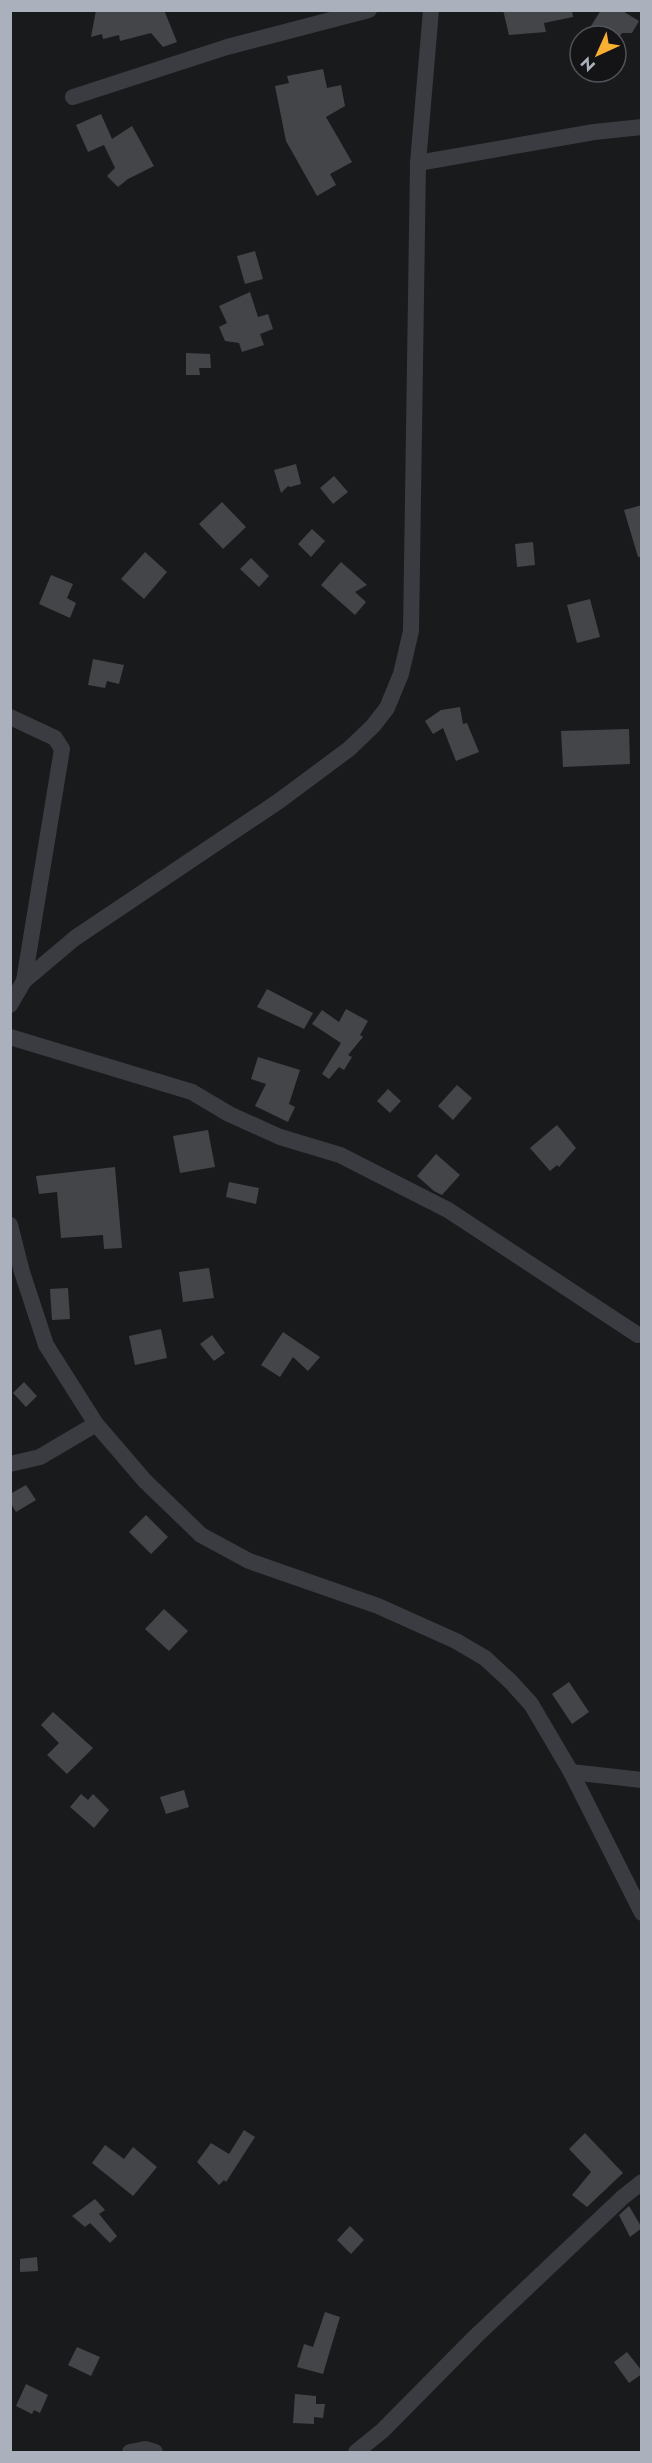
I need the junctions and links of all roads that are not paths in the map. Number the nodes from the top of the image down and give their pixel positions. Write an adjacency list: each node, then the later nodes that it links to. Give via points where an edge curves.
1 (369, 10): 3 (street, via 227,47)
2 (431, 10): 5 (street)
3 (73, 97)
4 (642, 127): 5 (street)
5 (418, 163): 7 (street, via 411,631 401,674 387,708 349,749 279,801 75,938)
6 (10, 717): 7 (street, via 55,738 62,748)
7 (24, 981): 8 (street)
8 (10, 1005)
9 (10, 1037): 11 (street, via 192,1092 280,1137 340,1155 448,1210)
10 (10, 1225): 12 (street, via 46,1346)
11 (638, 1335)
12 (96, 1424): 13 (street, via 40,1456); 14 (street, via 145,1481 201,1535 249,1562 378,1606 485,1658 531,1704)
13 (10, 1464)
14 (572, 1772): 15 (street); 16 (street)
15 (642, 1780)
16 (642, 1914)
17 (642, 2182): 20 (street)
18 (130, 2452): 19 (street)
19 (155, 2452)
20 (356, 2452)

